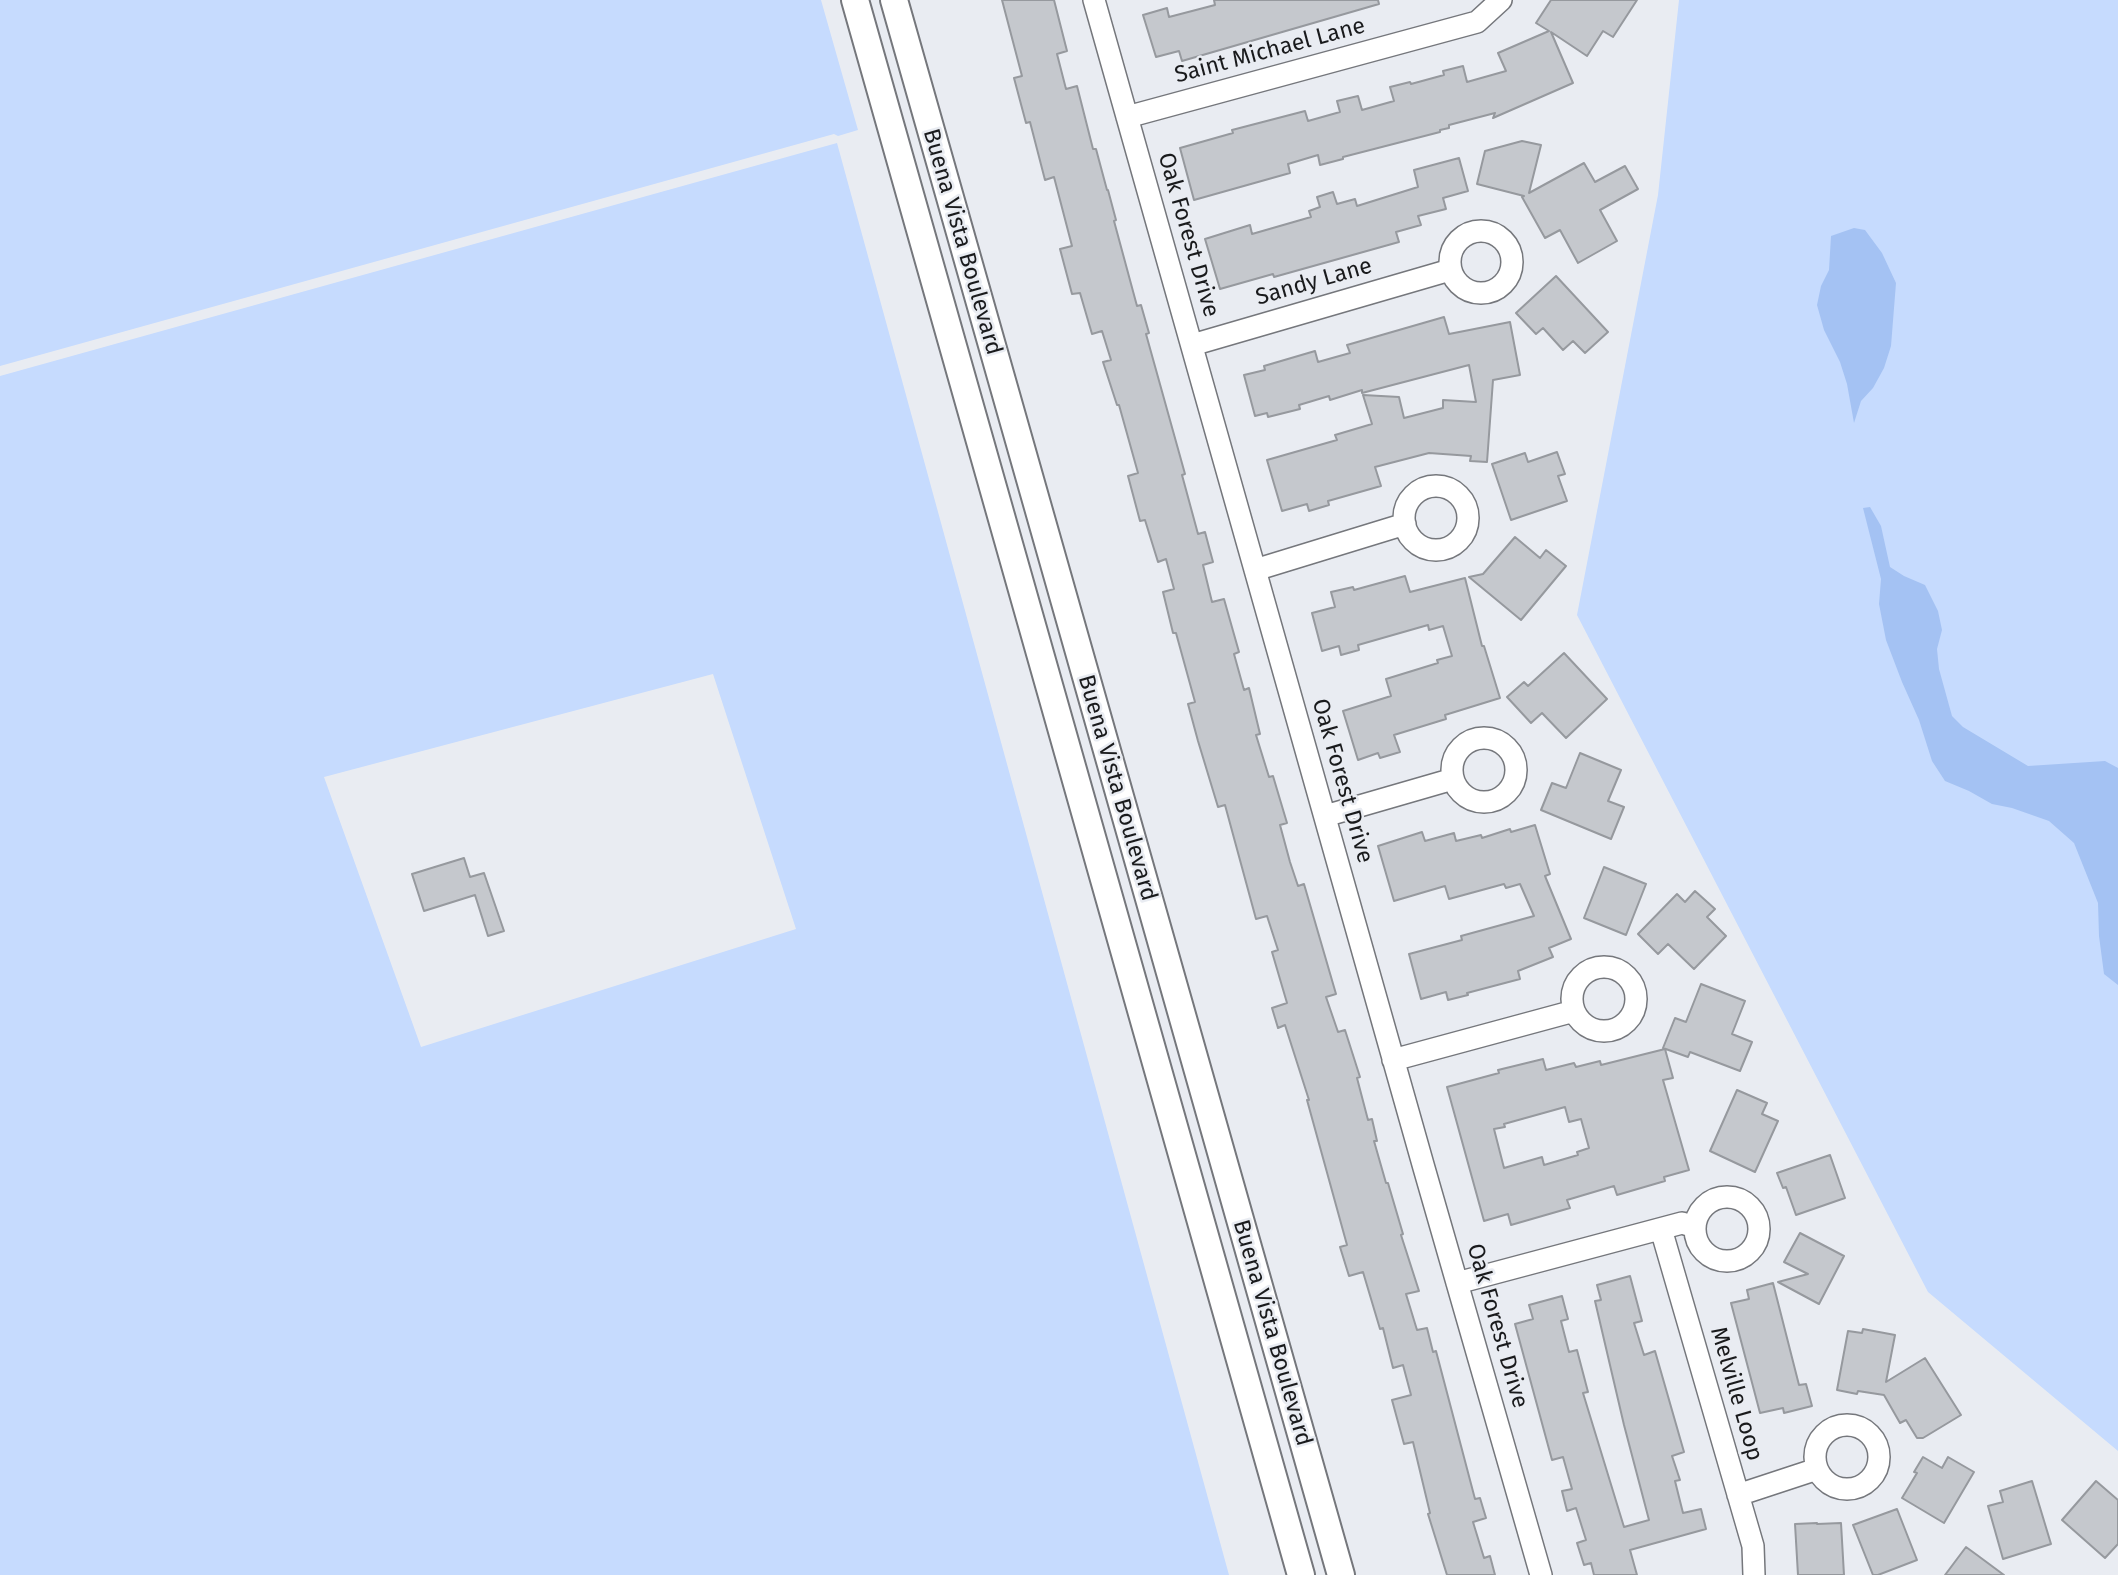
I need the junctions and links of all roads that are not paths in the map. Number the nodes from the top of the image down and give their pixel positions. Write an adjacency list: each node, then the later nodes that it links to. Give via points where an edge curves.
1 (1094, 0): 5 (street, Oak Forest Drive)
2 (1502, 0): 5 (street, Saint Michael Lane, via 1477,22)
3 (895, 2): 4 (main road); 20 (main road, Buena Vista Boulevard)
4 (857, 8): 19 (main road, Buena Vista Boulevard)
5 (1127, 117): 7 (street, Oak Forest Drive)
6 (1450, 270): 7 (street, Sandy Lane)
7 (1192, 345): 9 (street, Oak Forest Drive)
8 (1405, 524): 9 (street)
9 (1255, 570): 11 (street, Oak Forest Drive)
10 (1453, 779): 11 (street)
11 (1325, 816): 13 (street, Oak Forest Drive)
12 (1574, 1011): 13 (street)
13 (1394, 1060): 16 (street, Oak Forest Drive)
14 (1695, 1227): 15 (street, via 1682,1223)
15 (1661, 1229): 16 (street); 18 (street, Melville Loop)
16 (1457, 1283): 21 (street, Oak Forest Drive)
17 (1817, 1469): 18 (street)
18 (1738, 1495): 22 (street, Melville Loop, via 1753,1546)
19 (1301, 1575)
20 (1341, 1575)
21 (1541, 1575)
22 (1754, 1575)

